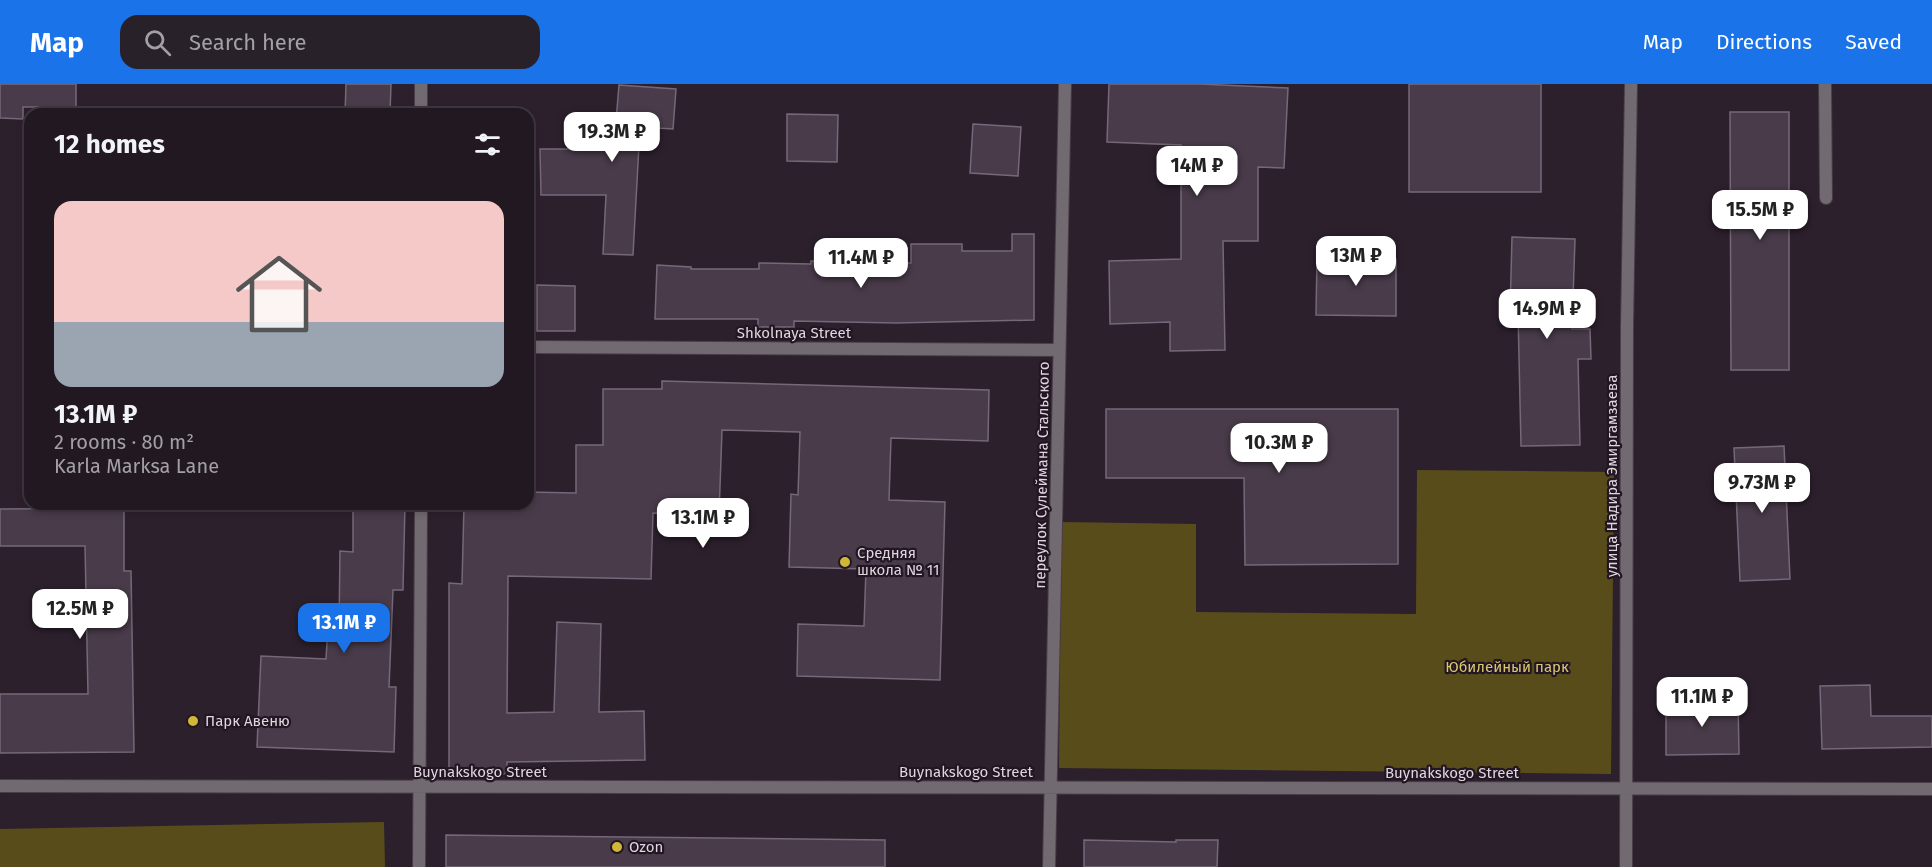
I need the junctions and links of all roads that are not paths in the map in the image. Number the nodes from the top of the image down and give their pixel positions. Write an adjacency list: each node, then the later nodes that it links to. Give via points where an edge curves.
1 (421, 84): 5 (street)
2 (1065, 84): 8 (street, переулок Сулеймана Стальского)
3 (1631, 84): 13 (street, улица Надира Эмиргамзаева)
4 (1825, 84): 6 (street)
5 (421, 108)
6 (1826, 198)
7 (534, 346): 8 (street, Shkolnaya Street)
8 (1059, 350): 12 (street, переулок Сулеймана Стальского)
9 (421, 510): 11 (street)
10 (0, 786): 11 (street, Buynakskogo Street)
11 (419, 787): 12 (street, Buynakskogo Street); 15 (street)
12 (1050, 788): 13 (street, Buynakskogo Street); 16 (street, переулок Сулеймана Стальского)
13 (1627, 788): 14 (street, Buynakskogo Street); 17 (street, улица Надира Эмиргамзаева)
14 (1932, 789)
15 (419, 867)
16 (1049, 867)
17 (1626, 867)

